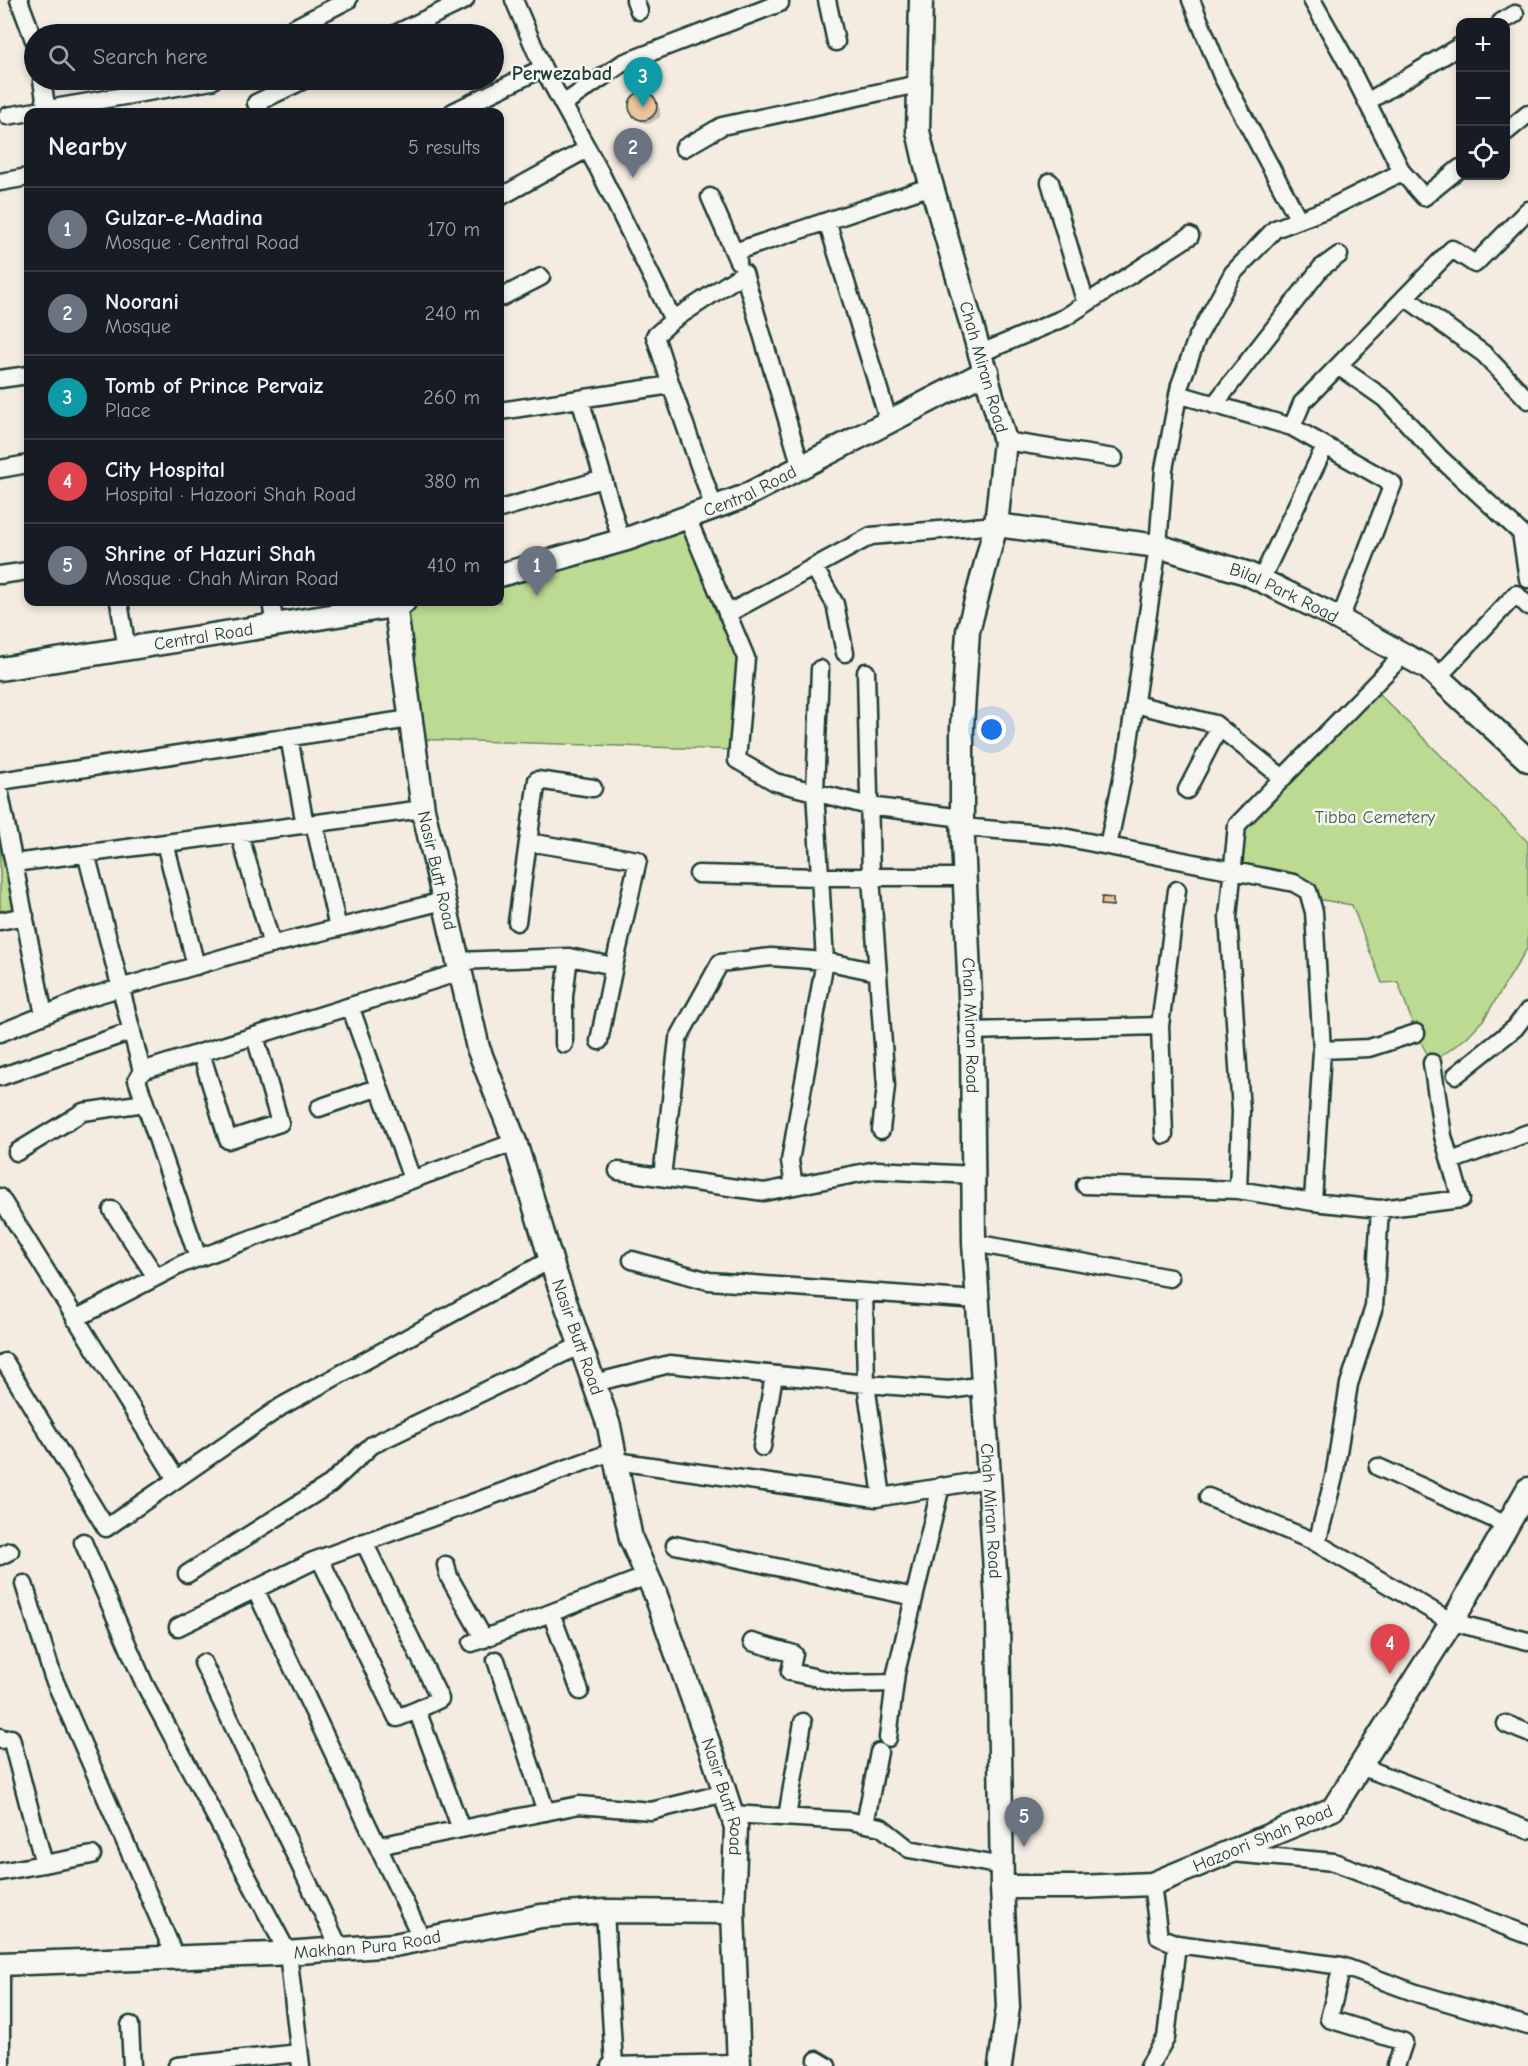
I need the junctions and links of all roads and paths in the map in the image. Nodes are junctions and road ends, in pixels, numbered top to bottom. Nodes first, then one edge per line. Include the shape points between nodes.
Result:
1 (19, 0) edge
2 (348, 0) edge
3 (465, 0) edge
4 (514, 0) edge
5 (827, 0) edge
6 (921, 0) edge
7 (1191, 0) edge
8 (1312, 0) edge
9 (780, 3) dead end
10 (28, 24) edge
11 (301, 24) edge
12 (416, 24) edge
13 (837, 42) dead end
14 (1456, 49) edge
15 (543, 68) junction
16 (918, 84) junction
17 (504, 87) edge
18 (44, 90) edge
19 (163, 90) edge
20 (283, 90) edge
21 (498, 90) edge
22 (1367, 102) junction
23 (562, 104) junction
24 (47, 108) edge
25 (64, 108) edge
26 (259, 108) edge
27 (461, 108) edge
28 (24, 114) edge
29 (1528, 114) edge
30 (7, 116) dead end
31 (1510, 129) edge
32 (587, 148) junction
33 (684, 148) dead end
34 (1402, 172) junction
35 (1456, 172) edge
36 (24, 178) edge
37 (0, 182) edge
38 (1050, 182) dead end
39 (932, 186) junction
40 (504, 195) edge
41 (710, 197) dead end
42 (1528, 210) edge
43 (1299, 220) junction
44 (827, 221) junction
45 (1190, 236) dead end
46 (734, 252) junction
47 (1339, 255) dead end
48 (744, 273) junction
49 (541, 277) dead end
50 (504, 296) edge
51 (1405, 297) junction
52 (1086, 304) junction
53 (673, 320) junction
54 (984, 362) junction
55 (1338, 366) junction
56 (24, 376) edge
57 (0, 379) edge
58 (671, 385) junction
59 (1178, 394) junction
60 (1527, 397) edge
61 (579, 399) junction
62 (1214, 405) junction
63 (504, 410) edge
64 (889, 422) junction
65 (1292, 428) junction
66 (1005, 441) junction
67 (1325, 446) junction
68 (1114, 458) dead end
69 (24, 465) edge
70 (801, 467) junction
71 (0, 469) edge
72 (603, 479) junction
73 (714, 507) junction
74 (504, 508) edge
75 (687, 517) junction
76 (996, 525) junction
77 (1524, 532) edge
78 (621, 540) junction
79 (1158, 546) junction
80 (813, 567) junction
81 (24, 572) edge
82 (504, 573) edge
83 (0, 575) edge
84 (1528, 579) edge
85 (1261, 580) junction
86 (120, 606) edge
87 (272, 606) edge
88 (379, 606) edge
89 (390, 606) edge
90 (1528, 606) edge
91 (727, 614) junction
92 (1340, 619) junction
93 (275, 625) junction
94 (127, 649) junction
95 (845, 652) dead end
96 (1404, 654) junction
97 (0, 669) edge
98 (820, 669) dead end
99 (866, 672) dead end
100 (1438, 677) junction
101 (1135, 704) junction
102 (410, 719) junction
103 (1220, 728) junction
104 (289, 737) junction
105 (1528, 760) edge
106 (1283, 778) junction
107 (0, 781) edge
108 (593, 788) dead end
109 (1187, 790) dead end
110 (815, 791) junction
111 (0, 794) edge
112 (869, 806) junction
113 (423, 809) junction
114 (962, 823) junction
115 (310, 824) junction
116 (239, 833) junction
117 (528, 842) junction
118 (165, 843) junction
119 (1108, 846) junction
120 (86, 853) junction
121 (14, 863) junction
122 (1232, 870) junction
123 (698, 874) dead end
124 (821, 877) junction
125 (871, 877) junction
126 (965, 877) junction
127 (1177, 890) dead end
128 (443, 901) junction
129 (25, 916) junction
130 (0, 921) edge
131 (517, 922) dead end
132 (338, 928) junction
133 (272, 945) junction
134 (569, 957) junction
135 (825, 962) junction
136 (196, 966) junction
137 (614, 966) junction
138 (458, 967) junction
139 (877, 972) junction
140 (122, 988) junction
141 (350, 1006) junction
142 (1528, 1011) edge
143 (45, 1015) junction
144 (1160, 1026) junction
145 (132, 1031) junction
146 (972, 1031) junction
147 (0, 1033) edge
148 (1416, 1033) dead end
149 (255, 1036) junction
150 (599, 1041) dead end
151 (564, 1044) dead end
152 (1322, 1050) junction
153 (201, 1053) junction
154 (1432, 1063) dead end
155 (142, 1071) junction
156 (1456, 1075) dead end
157 (0, 1077) edge
158 (379, 1087) junction
159 (145, 1103) junction
160 (319, 1108) dead end
161 (881, 1130) dead end
162 (1528, 1133) edge
163 (1164, 1135) dead end
164 (515, 1142) junction
165 (17, 1152) dead end
166 (1450, 1161) junction
167 (618, 1170) dead end
168 (974, 1175) junction
169 (662, 1177) junction
170 (412, 1179) junction
171 (1085, 1185) dead end
172 (794, 1186) junction
173 (1238, 1190) junction
174 (0, 1197) edge
175 (1313, 1202) junction
176 (1380, 1209) junction
177 (112, 1210) dead end
178 (974, 1243) junction
179 (198, 1258) junction
180 (550, 1260) junction
181 (632, 1260) dead end
182 (156, 1277) junction
183 (1170, 1278) dead end
184 (864, 1292) junction
185 (978, 1300) junction
186 (75, 1319) junction
187 (580, 1345) junction
188 (5, 1362) dead end
189 (774, 1375) junction
190 (594, 1383) junction
191 (866, 1384) junction
192 (983, 1385) junction
193 (762, 1447) dead end
194 (615, 1456) junction
195 (1378, 1467) dead end
196 (176, 1479) junction
197 (989, 1479) junction
198 (941, 1486) junction
199 (1528, 1489) edge
200 (882, 1497) junction
201 (1208, 1497) dead end
202 (1507, 1525) junction
203 (83, 1542) dead end
204 (364, 1542) junction
205 (1317, 1543) junction
206 (675, 1545) dead end
207 (320, 1559) junction
208 (446, 1565) dead end
209 (187, 1574) dead end
210 (647, 1576) junction
211 (24, 1584) dead end
212 (255, 1589) junction
213 (914, 1597) junction
214 (550, 1613) junction
215 (1452, 1622) junction
216 (178, 1627) dead end
217 (1528, 1641) edge
218 (752, 1642) dead end
219 (496, 1660) dead end
220 (203, 1663) dead end
221 (894, 1683) junction
222 (580, 1691) dead end
223 (417, 1710) junction
224 (803, 1722) dead end
225 (1506, 1724) dead end
226 (1528, 1732) edge
227 (0, 1737) edge
228 (1360, 1766) junction
229 (728, 1803) junction
230 (546, 1812) junction
231 (788, 1817) junction
232 (865, 1824) junction
233 (461, 1829) junction
234 (1528, 1830) edge
235 (378, 1846) junction
236 (1227, 1852) junction
237 (92, 1855) dead end
238 (44, 1864) junction
239 (0, 1872) edge
240 (1002, 1876) junction
241 (1152, 1884) junction
242 (605, 1911) junction
243 (733, 1912) junction
244 (1528, 1935) edge
245 (422, 1939) junction
246 (1177, 1944) junction
247 (340, 1949) junction
248 (288, 1953) junction
249 (176, 1958) junction
250 (0, 1964) edge
251 (1342, 1966) junction
252 (130, 2025) dead end
253 (1528, 2026) edge
254 (0, 2039) edge
255 (300, 2059) edge
256 (739, 2065) edge
257 (1, 2066) edge
258 (132, 2066) edge
259 (177, 2066) edge
260 (612, 2066) edge
261 (1000, 2066) edge
262 (1149, 2066) edge
263 (1396, 2066) edge

1 - 10 street
2 - 11 street
3 - 12 street
4 - 15 street
5 - 13 street
6 - 16 street, Chah Miran Road
7 - 43 street via 1222,76
8 - 22 street
9 - 23 street via 623,63
14 - 22 street
15 - 17 street
15 - 23 street
16 - 33 street via 722,126
16 - 39 street, Chah Miran Road via 918,130
18 - 24 street
19 - 25 street
20 - 26 street via 256,103
21 - 27 street
22 - 34 street
23 - 32 street
28 - 30 street
29 - 31 street
32 - 40 street
32 - 53 street
34 - 35 street via 1424,197
34 - 43 street
36 - 37 street
38 - 52 street
39 - 44 street
39 - 54 street, Chah Miran Road
41 - 46 street
42 - 51 street via 1475,264 1452,249
43 - 59 street via 1275,229 1233,273 1197,338
44 - 46 street
44 - 64 street
45 - 52 street
46 - 48 street
47 - 62 street via 1321,268
48 - 53 street
48 - 70 street
49 - 50 street
51 - 55 street
51 - 60 street via 1484,354
52 - 54 street
53 - 58 street via 655,336
54 - 64 street, Central Road
54 - 66 street, Chah Miran Road
55 - 65 street via 1302,403
55 - 77 street via 1385,399 1439,457
56 - 57 street
58 - 61 street
58 - 73 street
59 - 62 street
59 - 79 street via 1164,469
61 - 63 street
61 - 72 street
62 - 65 street
64 - 70 street, Central Road
65 - 67 street
66 - 68 street
66 - 76 street, Chah Miran Road
67 - 85 street
67 - 92 street via 1393,484
69 - 71 street
70 - 73 street, Central Road via 743,497
72 - 74 street
72 - 78 street
73 - 75 street, Central Road
75 - 78 street, Central Road
75 - 91 street
76 - 79 street, Bilal Park Road
76 - 80 street via 871,536
76 - 114 street, Chah Miran Road via 968,631
77 - 84 street
78 - 82 street, Central Road
79 - 85 street, Bilal Park Road
79 - 101 street
80 - 91 street
80 - 95 street via 835,604
81 - 83 street
85 - 92 street, Bilal Park Road
86 - 94 street
87 - 93 street
88 - 93 street, Central Road
89 - 102 street, Nasir Butt Road
90 - 100 street via 1516,594
91 - 110 street via 746,658 737,760 775,782
92 - 96 street, Bilal Park Road
93 - 94 street, Central Road
94 - 97 street, Central Road
96 - 100 street, Bilal Park Road
96 - 106 street
98 - 110 street
99 - 112 street
100 - 105 street, Bilal Park Road
101 - 103 street
101 - 119 street
102 - 104 street
102 - 113 street, Nasir Butt Road
103 - 106 street
103 - 109 street
104 - 107 street
104 - 115 street
106 - 122 street via 1237,825
108 - 117 street via 537,780
110 - 112 street
110 - 124 street
111 - 121 street
112 - 114 street
112 - 125 street
113 - 115 street
113 - 128 street, Nasir Butt Road
114 - 119 street
114 - 126 street, Chah Miran Road
115 - 116 street
115 - 132 street
116 - 118 street
116 - 133 street
117 - 131 street
117 - 137 street via 638,860
118 - 120 street
118 - 136 street
119 - 122 street
120 - 121 street
120 - 140 street
121 - 129 street
122 - 152 street via 1294,883 1308,891 1314,912
122 - 173 street via 1228,917 1240,1112
123 - 124 street
124 - 125 street
124 - 135 street
125 - 126 street
125 - 139 street
126 - 146 street, Chah Miran Road
127 - 144 street
128 - 132 street
128 - 138 street, Nasir Butt Road
129 - 130 street
129 - 143 street
132 - 133 street
133 - 136 street
134 - 137 street
134 - 138 street
134 - 151 street
135 - 139 street
135 - 169 street via 771,957 720,963 678,1039
135 - 172 street via 790,1161
136 - 140 street
137 - 150 street
138 - 141 street
138 - 164 street, Nasir Butt Road via 478,1048
139 - 161 street via 886,1086
140 - 143 street
140 - 145 street
141 - 149 street
141 - 158 street
142 - 156 street via 1515,1028
143 - 147 street
144 - 146 street
144 - 163 street
145 - 155 street
145 - 157 street
146 - 168 street, Chah Miran Road
148 - 152 street via 1369,1048
149 - 153 street
149 - 153 street via 280,1123 228,1140
152 - 175 street
153 - 155 street
154 - 166 street
155 - 159 street via 137,1080
158 - 160 street
158 - 170 street
159 - 165 street via 83,1112
159 - 179 street
162 - 166 street
164 - 170 street
164 - 180 street, Nasir Butt Road
166 - 176 street via 1461,1199
167 - 169 street
168 - 172 street via 876,1170
168 - 178 street, Chah Miran Road
169 - 172 street via 764,1192
170 - 179 street
171 - 173 street
173 - 175 street
174 - 186 street
175 - 176 street
176 - 205 street via 1374,1307 1349,1384 1334,1477
177 - 182 street
178 - 183 street
178 - 185 street, Chah Miran Road
179 - 182 street
180 - 187 street, Nasir Butt Road
180 - 196 street via 282,1406
181 - 184 street via 709,1281
182 - 186 street
184 - 185 street
184 - 191 street
185 - 192 street, Chah Miran Road
186 - 196 street
187 - 190 street, Nasir Butt Road
187 - 209 street via 372,1445 330,1484
188 - 196 street via 106,1527
189 - 190 street via 670,1364
189 - 191 street
189 - 193 street
190 - 194 street, Nasir Butt Road
191 - 192 street via 950,1390
191 - 200 street
192 - 197 street, Chah Miran Road
194 - 200 street
194 - 204 street
194 - 210 street, Nasir Butt Road via 631,1539
195 - 202 street
197 - 198 street
197 - 240 street, Chah Miran Road via 998,1618
198 - 200 street
198 - 213 street
199 - 202 street, Hazoori Shah Road
201 - 205 street
202 - 215 street, Hazoori Shah Road
203 - 248 street via 144,1683
204 - 207 street
204 - 223 street via 440,1699
205 - 215 street
206 - 213 street
207 - 212 street
207 - 223 street via 397,1718
208 - 214 street via 478,1641
210 - 214 street
210 - 229 street, Nasir Butt Road
211 - 249 street via 53,1677
212 - 216 street
212 - 235 street
213 - 221 street
214 - 222 street
215 - 217 street
215 - 228 street, Hazoori Shah Road
218 - 221 street via 794,1654 790,1672 846,1684
219 - 230 street
220 - 247 street
221 - 232 street
223 - 233 street
224 - 231 street
225 - 226 street
227 - 238 street via 11,1738
228 - 234 street
228 - 236 street, Hazoori Shah Road via 1333,1809
229 - 230 street via 651,1812 579,1805
229 - 231 street
229 - 243 street, Nasir Butt Road via 736,1827
230 - 233 street
231 - 232 street
232 - 240 street via 881,1827 909,1850
233 - 235 street
235 - 245 street
236 - 241 street, Hazoori Shah Road
236 - 244 street via 1334,1862
237 - 238 street
238 - 239 street
240 - 241 street, Hazoori Shah Road via 1078,1887
240 - 261 street, Chah Miran Road via 1008,2007
241 - 246 street via 1159,1937
242 - 243 street, Makhan Pura Road
242 - 245 street, Makhan Pura Road via 542,1916
242 - 260 street
243 - 256 street, Nasir Butt Road
245 - 247 street, Makhan Pura Road
246 - 251 street
246 - 262 street via 1166,2038
247 - 248 street, Makhan Pura Road
248 - 249 street, Makhan Pura Road
248 - 255 street
249 - 250 street, Makhan Pura Road
250 - 254 street
251 - 253 street
251 - 263 street via 1329,2019 1404,2042
252 - 258 street
254 - 257 street
255 - 259 street
256 - 260 street

